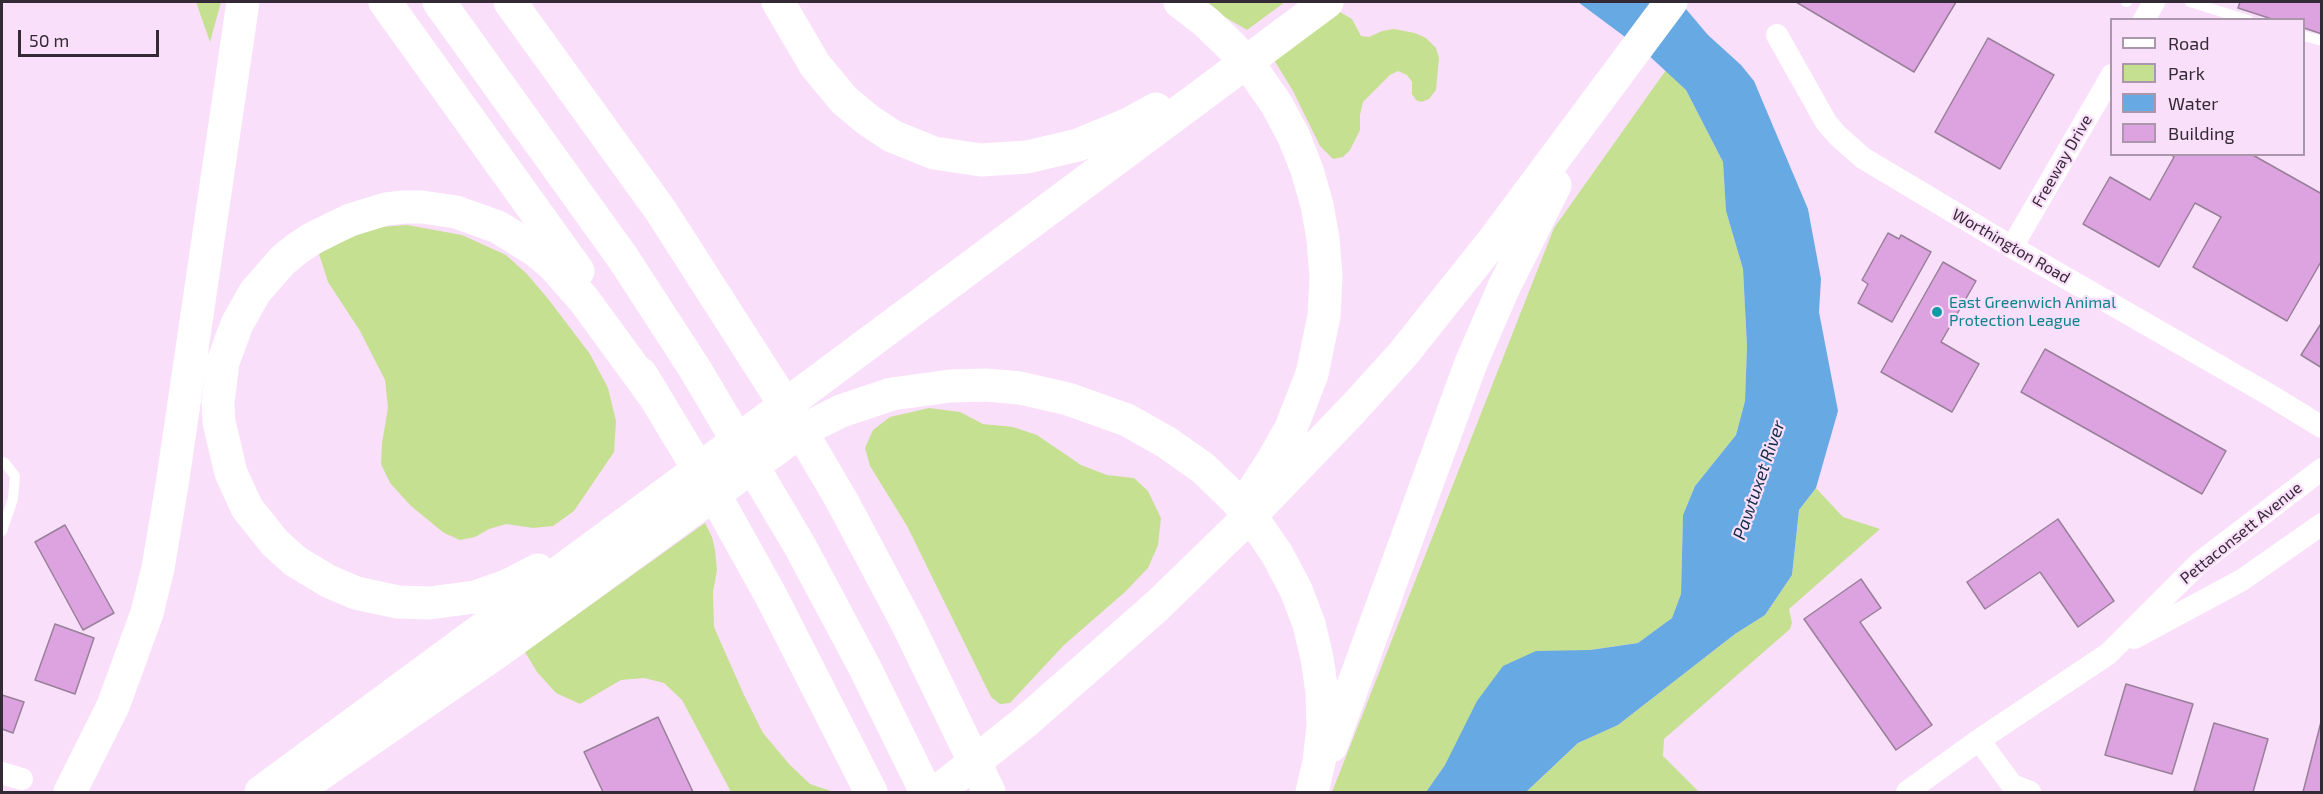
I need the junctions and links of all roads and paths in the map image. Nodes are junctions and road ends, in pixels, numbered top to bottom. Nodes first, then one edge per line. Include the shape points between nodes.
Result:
1 (243, 2) edge
2 (385, 2) edge
3 (439, 2) edge
4 (510, 2) edge
5 (778, 2) edge
6 (1180, 2) edge
7 (1327, 2) edge
8 (1671, 2) edge
9 (2154, 2) edge
10 (2190, 2) edge
11 (2209, 5) edge
12 (2145, 18) edge
13 (2243, 18) edge
14 (1777, 35) dead end
15 (2305, 36) edge
16 (2322, 41) edge
17 (2110, 78) edge
18 (1203, 88) junction
19 (1608, 88) junction
20 (2012, 247) junction
21 (652, 393) junction
22 (2322, 427) edge
23 (2, 462) edge
24 (2322, 469) edge
25 (1271, 481) junction
26 (668, 509) junction
27 (2322, 524) edge
28 (2, 531) edge
29 (2112, 650) junction
30 (1979, 740) junction
31 (70, 792) edge
32 (261, 792) edge
33 (294, 792) edge
34 (871, 792) edge
35 (926, 792) edge
36 (937, 792) edge
37 (989, 792) edge
38 (1313, 792) edge
39 (1907, 792) edge
40 (2030, 792) edge

1 - 31 highway via 158,568 147,613 113,706
2 - 21 highway via 568,257
3 - 35 highway via 610,240 695,369 795,538
4 - 37 highway via 661,211 791,414 885,582
5 - 18 highway via 815,65 844,100 892,136 949,156 997,160 1061,150 1129,124
6 - 25 highway via 1233,48 1272,98 1300,153 1320,221 1326,277 1317,356
7 - 18 highway
8 - 19 highway
9 - 12 street
10 - 11 lane
11 - 13 lane
14 - 20 street, Worthington Road via 1826,122 1850,148 1878,169
15 - 16 lane
17 - 20 street, Freeway Drive
18 - 26 highway via 834,369
19 - 25 highway via 1429,322 1359,402
19 - 38 highway via 1555,185 1487,325
20 - 22 street, Worthington Road
21 - 26 highway via 584,300 545,258 485,221 422,207 386,210 350,220 314,238 284,260 255,292 237,324 224,362 218,403 222,441 231,473 247,508 267,534 316,575 342,588 383,600 444,602 491,592
21 - 34 highway via 771,596
23 - 28 lane via 15,476 13,499
24 - 29 street, Pettaconsett Avenue via 2199,563
25 - 36 highway via 1201,564 1105,654
26 - 32 highway
26 - 33 highway via 500,651
26 - 38 highway via 827,417 903,392 986,385 1035,391 1084,403 1127,420 1203,468 1255,522 1287,572 1306,615 1321,675 1320,753
27 - 29 street, Pettaconsett Avenue via 2242,580
29 - 30 street, Pettaconsett Avenue
30 - 39 street, Pettaconsett Avenue
30 - 40 street via 2012,785

